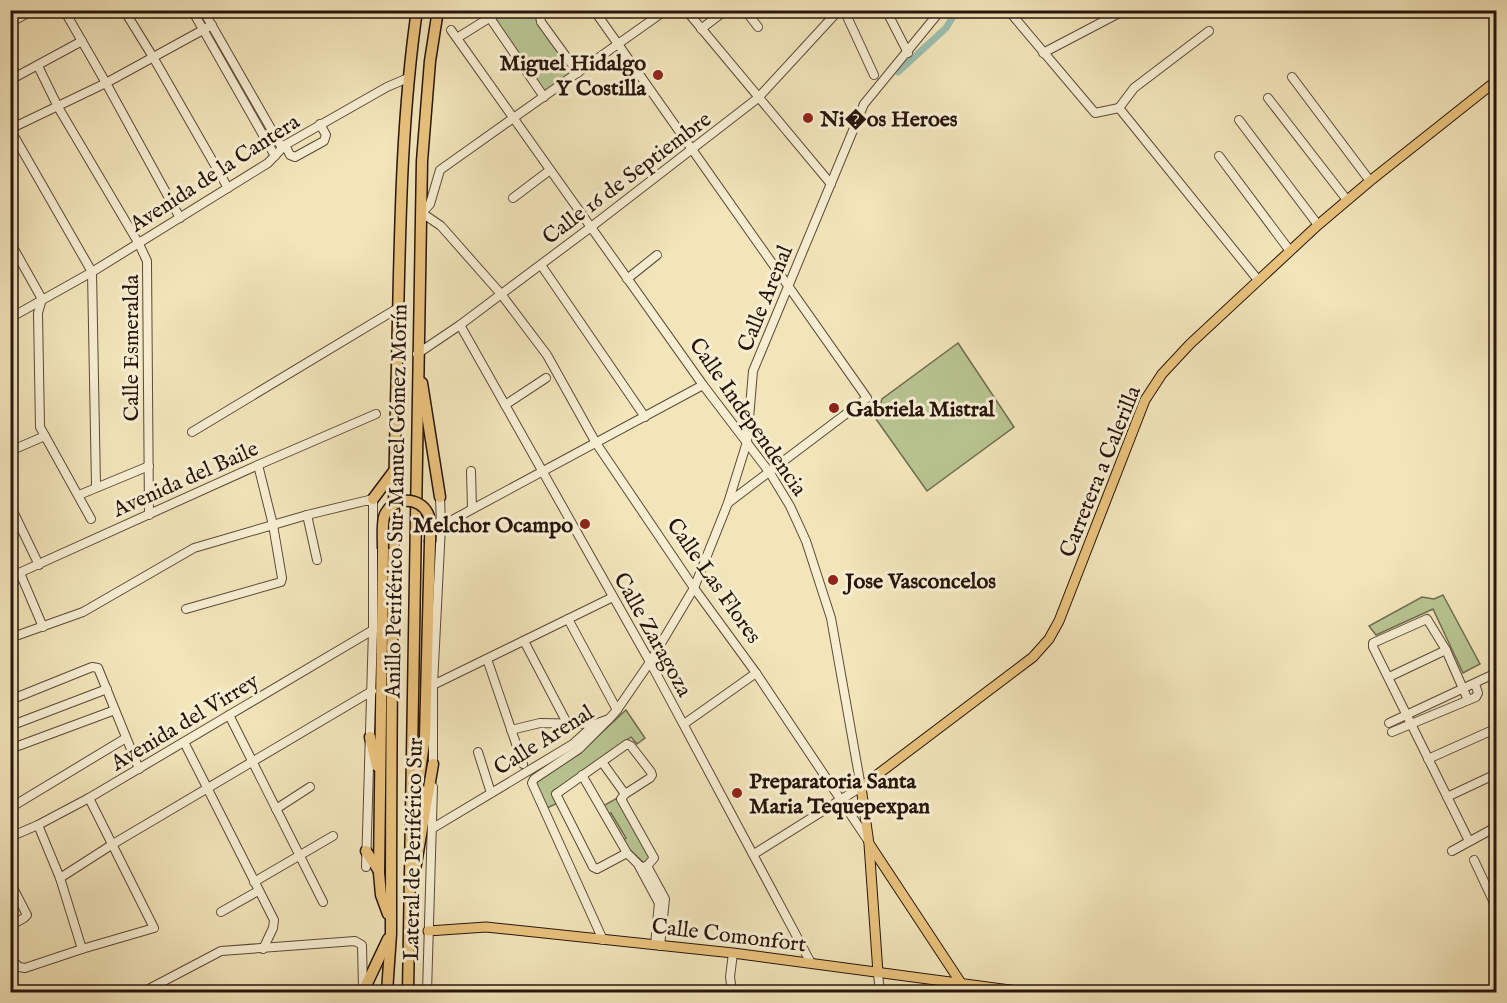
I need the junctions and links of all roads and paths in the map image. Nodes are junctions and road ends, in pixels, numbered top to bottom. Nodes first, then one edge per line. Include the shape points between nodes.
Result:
1 (33, 10) edge
2 (64, 10) edge
3 (124, 10) edge
4 (192, 10) edge
5 (203, 10) edge
6 (417, 10) edge
7 (438, 10) edge
8 (502, 10) edge
9 (539, 10) edge
10 (594, 10) edge
11 (666, 10) edge
12 (686, 10) edge
13 (726, 10) edge
14 (745, 10) edge
15 (842, 10) edge
16 (886, 10) edge
17 (941, 10) edge
18 (1008, 10) edge
19 (1125, 10) edge
20 (490, 18) junction
21 (10, 22) edge
22 (212, 26) junction
23 (758, 27) dead end
24 (203, 29) junction
25 (701, 29) junction
26 (451, 30) dead end
27 (1209, 31) dead end
28 (457, 38) junction
29 (82, 41) junction
30 (618, 44) junction
31 (908, 52) junction
32 (1043, 53) junction
33 (153, 57) junction
34 (38, 66) junction
35 (578, 73) junction
36 (873, 75) dead end
37 (1292, 77) dead end
38 (408, 78) junction
39 (10, 80) edge
40 (1497, 81) edge
41 (106, 83) junction
42 (544, 97) junction
43 (758, 98) junction
44 (1268, 98) dead end
45 (58, 107) junction
46 (1119, 108) junction
47 (513, 119) junction
48 (1239, 120) dead end
49 (320, 124) junction
50 (10, 129) edge
51 (283, 147) junction
52 (692, 149) junction
53 (275, 156) junction
54 (1219, 156) dead end
55 (550, 170) junction
56 (1370, 181) junction
57 (831, 184) junction
58 (228, 188) junction
59 (513, 198) dead end
60 (1347, 200) junction
61 (422, 213) junction
62 (180, 218) junction
63 (1318, 225) junction
64 (591, 228) junction
65 (10, 242) edge
66 (139, 244) junction
67 (1290, 251) junction
68 (657, 255) dead end
69 (541, 265) junction
70 (92, 272) junction
71 (627, 279) junction
72 (1258, 280) junction
73 (788, 285) junction
74 (501, 294) junction
75 (42, 299) junction
76 (398, 308) junction
77 (10, 318) edge
78 (460, 325) junction
79 (417, 354) junction
80 (546, 378) dead end
81 (704, 386) junction
82 (505, 405) junction
83 (376, 414) dead end
84 (645, 417) junction
85 (192, 432) dead end
86 (45, 436) junction
87 (596, 442) junction
88 (747, 442) junction
89 (10, 451) edge
90 (258, 465) junction
91 (149, 466) junction
92 (394, 471) junction
93 (471, 471) dead end
94 (542, 472) junction
95 (770, 473) junction
96 (96, 487) junction
97 (79, 495) junction
98 (440, 497) joint
99 (373, 499) junction
100 (728, 503) junction
101 (10, 504) edge
102 (472, 509) junction
103 (149, 515) junction
104 (307, 515) junction
105 (91, 519) dead end
106 (273, 525) junction
107 (441, 526) junction
108 (317, 560) dead end
109 (39, 565) junction
110 (20, 573) junction
111 (10, 577) edge
112 (694, 588) junction
113 (613, 597) junction
114 (186, 609) dead end
115 (568, 619) junction
116 (43, 627) junction
117 (373, 630) junction
118 (10, 638) edge
119 (524, 641) junction
120 (1446, 650) junction
121 (487, 659) junction
122 (650, 662) junction
123 (756, 673) junction
124 (1496, 674) edge
125 (1389, 677) junction
126 (1475, 684) junction
127 (433, 685) junction
128 (107, 689) junction
129 (1464, 689) junction
130 (372, 691) junction
131 (10, 700) edge
132 (1468, 700) junction
133 (115, 710) junction
134 (617, 710) junction
135 (229, 715) junction
136 (1407, 715) junction
137 (609, 719) junction
138 (567, 723) junction
139 (1389, 723) dead end
140 (595, 724) junction
141 (684, 724) junction
142 (1411, 725) junction
143 (10, 726) edge
144 (1495, 729) dead end
145 (512, 730) junction
146 (1392, 732) dead end
147 (370, 737) junction
148 (126, 738) junction
149 (10, 739) edge
150 (184, 742) junction
151 (12, 749) edge
152 (478, 752) dead end
153 (1428, 759) junction
154 (602, 762) junction
155 (253, 763) junction
156 (433, 764) junction
157 (523, 764) dead end
158 (139, 769) junction
159 (1497, 774) edge
160 (582, 775) junction
161 (380, 781) junction
162 (310, 787) dead end
163 (861, 787) junction
164 (207, 789) junction
165 (491, 793) junction
166 (625, 794) junction
167 (1447, 797) junction
168 (89, 798) junction
169 (840, 801) junction
170 (10, 808) edge
171 (276, 809) junction
172 (38, 825) junction
173 (1497, 827) edge
174 (433, 828) junction
175 (333, 836) dead end
176 (10, 837) edge
177 (1469, 841) junction
178 (869, 843) junction
179 (113, 844) junction
180 (409, 850) junction
181 (366, 851) junction
182 (1452, 851) dead end
183 (627, 853) junction
184 (754, 854) junction
185 (299, 855) junction
186 (1474, 860) dead end
187 (643, 866) junction
188 (366, 867) dead end
189 (379, 871) junction
190 (60, 878) junction
191 (10, 882) edge
192 (254, 882) junction
193 (258, 891) junction
194 (1494, 897) edge
195 (323, 902) dead end
196 (1497, 907) edge
197 (408, 909) junction
198 (221, 912) dead end
199 (391, 920) junction
200 (10, 926) edge
201 (428, 931) junction
202 (391, 934) junction
203 (603, 940) junction
204 (657, 945) junction
205 (82, 949) junction
206 (263, 949) junction
207 (733, 953) junction
208 (10, 958) edge
209 (811, 963) junction
210 (878, 973) junction
211 (961, 983) junction
212 (143, 993) edge
213 (363, 993) edge
214 (387, 993) edge
215 (408, 993) edge
216 (427, 993) edge
217 (732, 993) edge
218 (883, 993) edge
219 (1025, 993) edge

1 - 21 street
2 - 29 street
3 - 33 street
4 - 24 street
5 - 22 street
6 - 38 highway, Anillo Periférico Sur Manuel Gómez Morín
7 - 61 highway, Anillo Periférico Sur Manuel Gómez Morín via 422,161
8 - 20 street
9 - 35 street via 541,22
10 - 30 street
11 - 30 street
12 - 25 street
13 - 25 street
14 - 23 street
15 - 36 street
15 - 43 street, Calle 16 de Septiembre
16 - 31 street
17 - 31 street, Calle Arenal
18 - 32 street
19 - 32 street
20 - 28 street
20 - 42 street
22 - 24 street
22 - 51 street
24 - 33 street
24 - 53 street
25 - 43 street
26 - 28 street, Calle Independencia
27 - 46 street via 1134,88
28 - 47 street, Calle Independencia
29 - 34 street
29 - 41 street
30 - 35 street
30 - 52 street
31 - 57 street, Calle Arenal via 864,104
32 - 46 street via 1095,113
33 - 41 street
33 - 58 street
34 - 39 street
34 - 45 street, Calle Esmeralda
35 - 42 street
37 - 56 street
38 - 49 street, Avenida de la Cantera
38 - 76 highway, Anillo Periférico Sur Manuel Gómez Morín
40 - 56 main road, Carretera a Calerilla
41 - 45 street
41 - 62 street
42 - 47 street
43 - 52 street, Calle 16 de Septiembre
43 - 57 street
44 - 60 street
45 - 50 street
45 - 66 street, Calle Esmeralda
46 - 72 street
47 - 55 street, Calle Independencia
47 - 61 street via 440,170 430,204
48 - 63 street
49 - 51 street, Avenida de la Cantera
49 - 51 street via 326,135 324,141 295,157
50 - 70 street
51 - 53 street, Avenida de la Cantera
52 - 64 street, Calle 16 de Septiembre
52 - 73 street
53 - 58 street, Avenida de la Cantera
54 - 67 street
55 - 59 street
55 - 64 street, Calle Independencia
56 - 60 main road, Carretera a Calerilla
57 - 73 street, Calle Arenal
58 - 62 street, Avenida de la Cantera
60 - 63 main road, Carretera a Calerilla
61 - 74 street, Calle Las Flores via 441,226
61 - 79 highway, Anillo Periférico Sur Manuel Gómez Morín
62 - 66 street, Avenida de la Cantera
63 - 67 main road, Carretera a Calerilla
64 - 69 street, Calle 16 de Septiembre
64 - 71 street, Calle Independencia
65 - 75 street
66 - 70 street, Avenida de la Cantera
66 - 91 street, Calle Esmeralda via 148,266
67 - 72 main road, Carretera a Calerilla
68 - 71 street
69 - 74 street, Calle 16 de Septiembre
69 - 84 street
70 - 75 street, Avenida de la Cantera
70 - 96 street
71 - 81 street, Calle Independencia
72 - 163 main road, Carretera a Calerilla via 1190,344 1162,374 1145,400 1049,639 1033,657
73 - 88 street, Calle Arenal via 753,371
73 - 95 street via 867,398
74 - 78 street, Calle 16 de Septiembre
74 - 87 street, Calle Las Flores via 547,355
75 - 77 street, Avenida de la Cantera
75 - 86 street via 38,313 40,427
76 - 85 street
76 - 92 highway, Anillo Periférico Sur Manuel Gómez Morín
78 - 79 street, Calle 16 de Septiembre
78 - 82 street, Calle Zaragoza
79 - 98 highway
79 - 180 highway, Anillo Periférico Sur Manuel Gómez Morín
80 - 82 street
81 - 84 street
81 - 88 street, Calle Independencia
82 - 94 street, Calle Zaragoza
83 - 90 street, Avenida del Baile
84 - 87 street
86 - 89 street
86 - 97 street
87 - 94 street
87 - 112 street, Calle Las Flores
88 - 95 street, Calle Independencia
88 - 100 street, Calle Arenal
90 - 103 street, Avenida del Baile
90 - 106 street
91 - 96 street
91 - 103 street, Calle Esmeralda
92 - 99 highway
92 - 199 highway, Anillo Periférico Sur Manuel Gómez Morín
93 - 102 street
94 - 102 street
94 - 113 street, Calle Zaragoza
95 - 100 street
95 - 163 street, Calle Independencia via 806,541 831,618
96 - 97 street
97 - 105 street
98 - 107 street, Lateral de Periférico Sur
99 - 104 street
99 - 117 street
100 - 112 street, Calle Arenal
101 - 109 street
102 - 107 street
103 - 109 street, Avenida del Baile
104 - 106 street
104 - 108 street
106 - 114 street via 281,582
106 - 116 street via 194,548 83,612
107 - 127 street, Lateral de Periférico Sur
109 - 110 street, Avenida del Baile
110 - 111 street, Avenida del Baile
110 - 116 street
112 - 122 street, Calle Arenal
112 - 123 street, Calle Las Flores
113 - 115 street
113 - 122 street, Calle Zaragoza
115 - 119 street
115 - 134 street
116 - 118 street
117 - 130 street
117 - 135 street, Avenida del Virrey
119 - 121 street
119 - 138 street
120 - 125 street
120 - 125 street via 1427,619 1376,640 1372,647
120 - 129 street
121 - 127 street
121 - 145 street
122 - 134 street, Calle Arenal
122 - 141 street, Calle Zaragoza
123 - 141 street
123 - 169 street, Calle Las Flores
124 - 126 street
125 - 136 street
126 - 129 street
126 - 132 street via 1478,693
127 - 156 street, Lateral de Periférico Sur
128 - 131 street via 98,668 92,667
128 - 133 street
128 - 143 street
129 - 132 street
129 - 136 street
130 - 147 street
130 - 155 street
132 - 142 street
133 - 148 street
133 - 151 street
134 - 137 street, Calle Arenal
135 - 150 street, Avenida del Virrey
135 - 155 street
136 - 139 street
136 - 142 street
137 - 140 street, Calle Arenal
137 - 203 street via 579,749 532,783
138 - 140 street
138 - 145 street via 540,723
140 - 165 street, Calle Arenal via 573,744
141 - 184 street, Calle Zaragoza
142 - 146 street
142 - 153 street
144 - 153 street
145 - 157 street
147 - 161 highway
147 - 181 street
148 - 158 street
148 - 170 street
149 - 151 street
150 - 158 street, Avenida del Virrey
150 - 164 street
152 - 165 street
153 - 167 street
154 - 160 street
154 - 166 street
154 - 166 street via 628,744 651,772 650,778
155 - 164 street
155 - 171 street
156 - 174 street, Lateral de Periférico Sur
156 - 197 highway
158 - 168 street, Avenida del Virrey
159 - 167 street
160 - 183 street
160 - 183 street via 557,795 593,867 598,869
161 - 180 highway, bridge via 385,515 403,501 415,502 430,520 430,542 425,737
161 - 189 highway
162 - 171 street
163 - 169 street
163 - 178 main road, Calle Independencia
164 - 179 street
164 - 192 street
165 - 174 street, Calle Arenal
166 - 187 street via 622,801 654,855
167 - 177 street
168 - 172 street, Avenida del Virrey
168 - 179 street
169 - 178 street, Calle Las Flores
169 - 184 street
171 - 185 street
172 - 176 street, Avenida del Virrey
172 - 190 street
173 - 177 street
174 - 201 street, Lateral de Periférico Sur
175 - 185 street
177 - 182 street
178 - 210 main road, Calle Independencia
178 - 211 main road, Calle Las Flores
179 - 190 street
179 - 205 street via 154,928
180 - 197 highway, Anillo Periférico Sur Manuel Gómez Morín
181 - 188 street
181 - 189 highway
183 - 187 street
184 - 209 street, Calle Zaragoza
185 - 192 street
185 - 195 street
186 - 194 street
187 - 204 street via 659,903
187 - 204 street via 665,899
189 - 199 highway via 381,895
190 - 205 street
191 - 200 street via 27,915
192 - 193 street
193 - 198 street
193 - 206 street via 274,924
194 - 196 street
197 - 215 highway, Anillo Periférico Sur Manuel Gómez Morín
199 - 202 highway, Anillo Periférico Sur Manuel Gómez Morín
201 - 203 main road, Calle Comonfort via 486,927
201 - 216 street, Lateral de Periférico Sur
202 - 213 highway
202 - 214 highway, Anillo Periférico Sur Manuel Gómez Morín
203 - 204 main road, Calle Comonfort
204 - 207 main road, Calle Comonfort
205 - 208 street via 21,969
206 - 212 street via 221,951
206 - 213 street via 360,942
207 - 209 main road, Calle Comonfort
207 - 217 street
209 - 210 main road, Calle Comonfort
210 - 211 main road, Calle Comonfort
210 - 218 street, Calle Independencia
211 - 219 main road, Calle Comonfort

